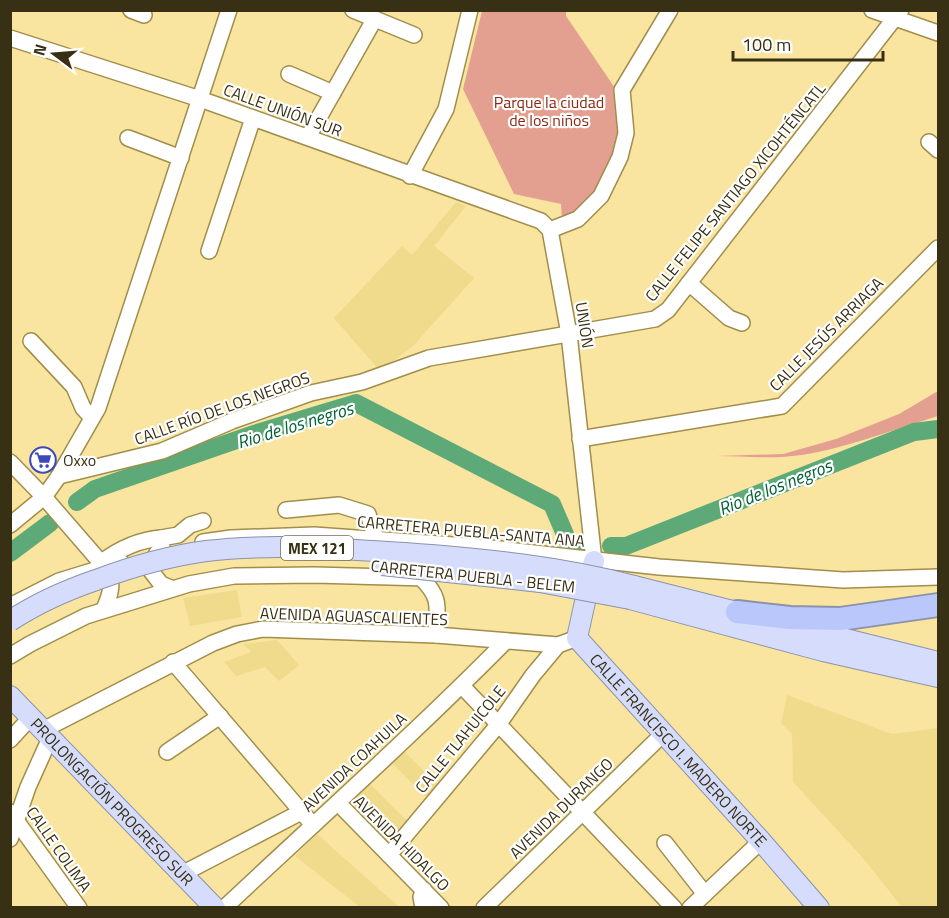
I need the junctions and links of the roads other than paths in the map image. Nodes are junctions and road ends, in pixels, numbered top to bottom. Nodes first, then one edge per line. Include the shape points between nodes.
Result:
1 (229, 10) edge
2 (353, 10) edge
3 (670, 10) edge
4 (872, 10) edge
5 (467, 11) edge
6 (898, 14) edge
7 (374, 20) junction
8 (939, 33) edge
9 (414, 35) dead end
10 (10, 38) edge
11 (289, 74) dead end
12 (333, 93) junction
13 (200, 99) junction
14 (253, 118) junction
15 (308, 137) junction
16 (128, 138) dead end
17 (181, 158) junction
18 (410, 176) junction
19 (546, 226) junction
20 (939, 248) edge
21 (209, 251) dead end
22 (689, 283) junction
23 (742, 323) dead end
24 (569, 334) junction
25 (31, 341) dead end
26 (429, 358) joint
27 (92, 418) junction
28 (580, 439) junction
29 (10, 462) edge
30 (60, 476) junction
31 (44, 497) junction
32 (286, 510) dead end
33 (203, 520) dead end
34 (10, 525) edge
35 (375, 539) junction
36 (161, 546) junction
37 (104, 564) junction
38 (593, 570) junction
39 (495, 576) junction
40 (939, 577) edge
41 (421, 578) junction
42 (171, 588) junction
43 (632, 592) junction
44 (939, 605) edge
45 (10, 606) edge
46 (105, 609) junction
47 (737, 612) junction
48 (10, 621) edge
49 (436, 635) junction
50 (577, 638) junction
51 (506, 641) junction
52 (558, 645) junction
53 (11, 650) edge
54 (173, 662) junction
55 (939, 662) edge
56 (939, 677) edge
57 (462, 687) junction
58 (10, 696) edge
59 (220, 716) junction
60 (498, 725) junction
61 (41, 728) junction
62 (663, 734) junction
63 (10, 740) edge
64 (167, 752) dead end
65 (338, 803) junction
66 (302, 812) junction
67 (583, 813) junction
68 (14, 815) edge
69 (313, 825) junction
70 (10, 839) edge
71 (761, 841) junction
72 (665, 843) dead end
73 (389, 855) junction
74 (182, 874) junction
75 (424, 890) junction
76 (705, 894) junction
77 (79, 908) edge
78 (214, 908) edge
79 (224, 908) edge
80 (423, 908) edge
81 (441, 908) edge
82 (484, 908) edge
83 (674, 908) edge
84 (690, 908) edge
85 (819, 908) edge

1 - 13 street
2 - 7 street
3 - 19 street via 622,90 626,133 620,157 601,196 578,219
4 - 6 street
5 - 18 street via 446,109
6 - 8 street
6 - 22 street, CALLE FELIPE SANTIAGO XICOHTÉNCATL
7 - 9 street
7 - 12 street
10 - 13 street, CALLE UNIÓN SUR
11 - 12 street
12 - 15 street
13 - 14 street, CALLE UNIÓN SUR
13 - 17 street
14 - 15 street, CALLE UNIÓN SUR
14 - 21 street
15 - 18 street, CALLE UNIÓN SUR
16 - 17 street
17 - 27 street
18 - 19 street, CALLE UNIÓN SUR via 491,202
19 - 24 street, UNIÓN
20 - 28 street, CALLE JESÚS ARRIAGA via 782,406
22 - 23 street via 729,318
22 - 24 street, CALLE FELIPE SANTIAGO XICOHTÉNCATL via 668,310 655,319
24 - 26 street, CALLE FELIPE SANTIAGO XICOHTÉNCATL
24 - 28 street, UNIÓN
25 - 27 street via 74,387
26 - 30 street, CALLE RÍO DE LOS NEGROS via 362,382 312,393 162,451
27 - 30 street
28 - 38 street, UNIÓN
29 - 31 street
30 - 31 street
31 - 34 street
31 - 37 street
32 - 35 street via 339,505 368,514
33 - 36 street
35 - 36 street, CARRETERA PUEBLA-SANTA ANA via 314,535
35 - 38 street, CARRETERA PUEBLA-SANTA ANA via 482,547
36 - 37 street, CARRETERA PUEBLA-SANTA ANA
36 - 42 street via 151,571 161,584
37 - 45 street, CARRETERA PUEBLA-SANTA ANA
37 - 46 street via 112,581
38 - 40 street, CARRETERA PUEBLA-SANTA ANA via 843,580
38 - 50 main road, CALLE FRANCISCO I. MADERO NORTE
39 - 41 street, CARRETERA PUEBLA - BELEM via 468,580
39 - 43 main road, CARRETERA PUEBLA - BELEM / MEX 121, bridge
39 - 53 main road, CARRETERA PUEBLA - BELEM / MEX 121, bridge via 289,560 196,566 75,602 25,627
41 - 42 street, CARRETERA PUEBLA - BELEM via 234,576
41 - 49 street via 434,590 437,601
42 - 46 street, CARRETERA PUEBLA - BELEM
43 - 47 main road, CARRETERA PUEBLA - BELEM / MEX 121
43 - 48 main road, CARRETERA PUEBLA - BELEM / MEX 121, bridge via 558,568 508,561 258,547 205,551 121,571 67,590
43 - 56 main road, CARRETERA PUEBLA - BELEM / MEX 121 via 823,651
44 - 47 highway via 840,619
46 - 53 street, CARRETERA PUEBLA - BELEM
47 - 55 main road, CARRETERA PUEBLA - BELEM / MEX 121
49 - 51 street, AVENIDA AGUASCALIENTES
49 - 54 street, AVENIDA AGUASCALIENTES via 263,629 237,634
50 - 52 street, AVENIDA AGUASCALIENTES
50 - 62 main road, CALLE FRANCISCO I. MADERO NORTE
51 - 52 street, AVENIDA AGUASCALIENTES
51 - 57 street, AVENIDA COAHUILA
52 - 60 street, CALLE TLAHUICOLE
54 - 59 street
54 - 61 street, AVENIDA AGUASCALIENTES
57 - 60 street
57 - 65 street, AVENIDA COAHUILA
58 - 61 main road, PROLONGACIÓN PROGRESO SUR
59 - 64 street
59 - 66 street
60 - 67 street
60 - 73 street, CALLE TLAHUICOLE
61 - 63 street, AVENIDA AGUASCALIENTES
61 - 68 street via 28,787
61 - 74 main road, PROLONGACIÓN PROGRESO SUR
62 - 67 street, AVENIDA DURANGO
62 - 71 main road, CALLE FRANCISCO I. MADERO NORTE
65 - 69 street, AVENIDA COAHUILA
65 - 73 street, AVENIDA HIDALGO
66 - 69 street
66 - 74 street
67 - 82 street, AVENIDA DURANGO
67 - 83 street
68 - 70 street
68 - 77 street, CALLE COLIMA
69 - 79 street, AVENIDA COAHUILA
71 - 76 street
71 - 85 main road, CALLE FRANCISCO I. MADERO NORTE
72 - 76 street
73 - 75 street, AVENIDA HIDALGO
74 - 78 main road, PROLONGACIÓN PROGRESO SUR
75 - 80 street
75 - 81 street, AVENIDA HIDALGO
76 - 84 street

